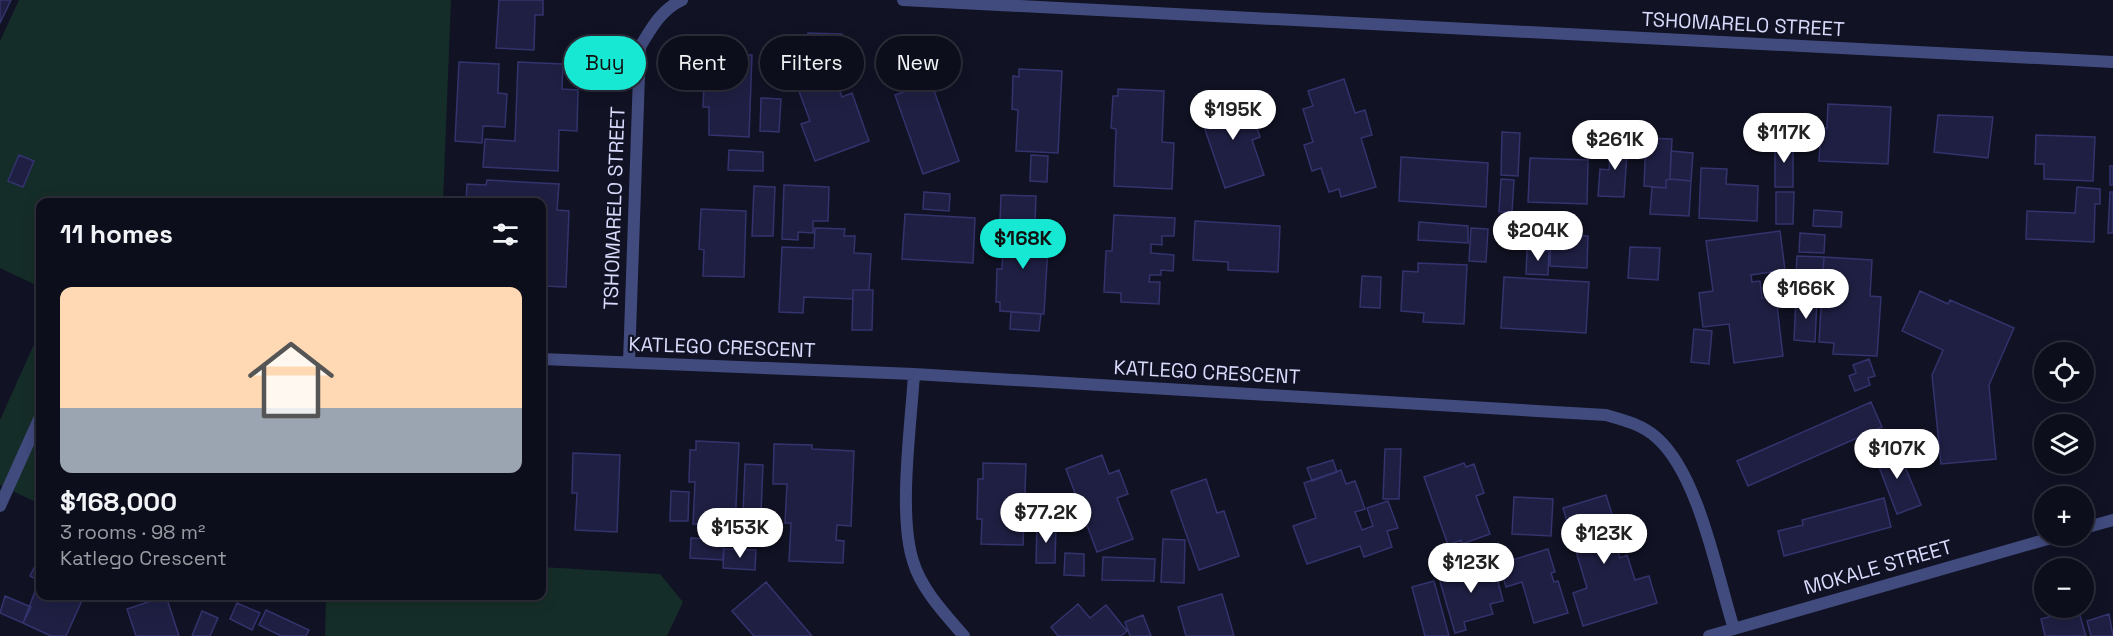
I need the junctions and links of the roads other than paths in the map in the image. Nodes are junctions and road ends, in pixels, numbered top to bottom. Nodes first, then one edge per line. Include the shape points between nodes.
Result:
1 (682, 0) edge
2 (903, 0) edge
3 (2113, 62) edge
4 (546, 359) edge
5 (629, 362) junction
6 (914, 374) junction
7 (36, 426) edge
8 (0, 506) edge
9 (2113, 520) edge
10 (2094, 525) edge
11 (2034, 543) edge
12 (1734, 629) junction
13 (964, 636) edge
14 (1709, 636) edge

1 - 5 street, TSHOMARELO STREET via 653,24 640,47
2 - 3 street, TSHOMARELO STREET
4 - 5 street, KATLEGO CRESCENT
5 - 6 street, KATLEGO CRESCENT
6 - 12 street, KATLEGO CRESCENT via 1606,415 1629,422 1655,436 1673,454 1693,494
6 - 13 street via 907,523 913,562 938,606
7 - 8 street
9 - 10 street
11 - 12 street, MOKALE STREET
12 - 14 street, MOKALE STREET

